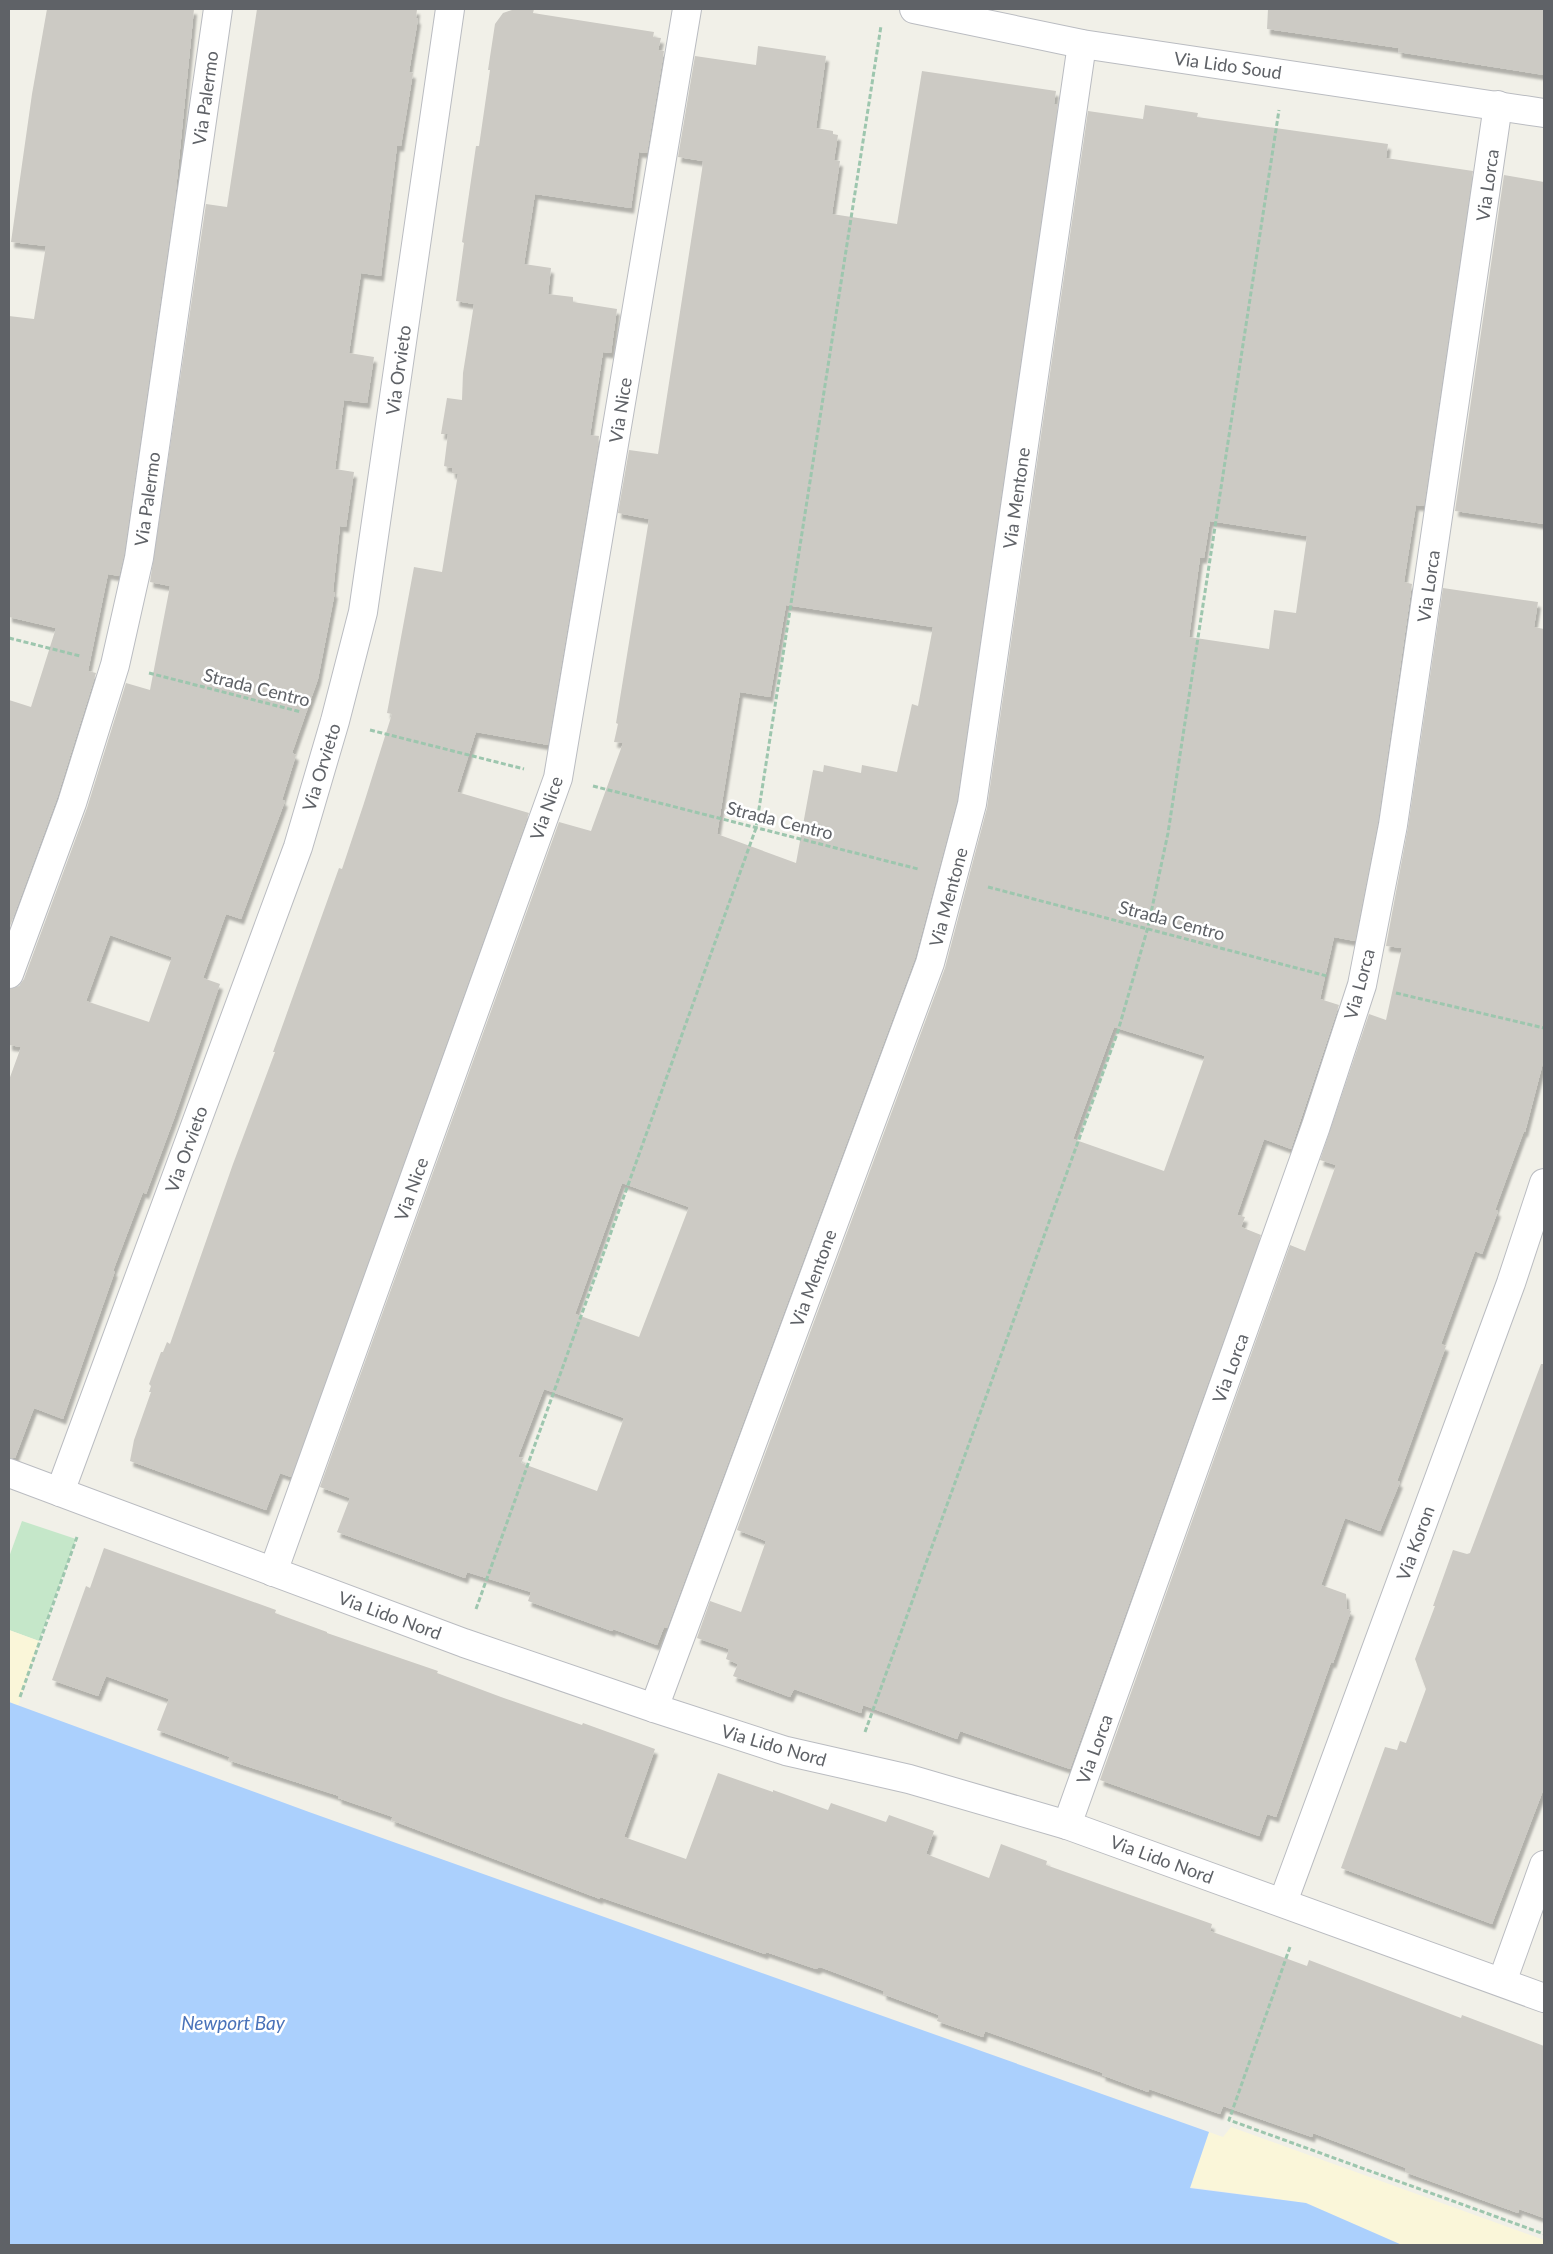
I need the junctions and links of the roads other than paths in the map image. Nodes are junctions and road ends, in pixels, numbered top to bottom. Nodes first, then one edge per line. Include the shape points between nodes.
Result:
1 (218, 9) edge
2 (450, 9) edge
3 (687, 9) edge
4 (914, 9) edge
5 (1082, 44) junction
6 (1498, 105) junction
7 (1544, 113) edge
8 (9, 974) edge
9 (1544, 1183) edge
10 (9, 1473) edge
11 (60, 1492) junction
12 (273, 1572) junction
13 (654, 1708) junction
14 (1067, 1825) junction
15 (1544, 1865) edge
16 (1283, 1902) junction
17 (1502, 1982) junction
18 (1544, 1998) edge

1 - 8 street, Via Palermo via 139,558 115,664 72,803
2 - 11 street, Via Orvieto via 363,612 335,721 298,847
3 - 12 street, Via Nice via 558,778
4 - 5 street, Via Lido Soud
5 - 6 street, Via Lido Soud
5 - 13 street, Via Mentone via 972,804 954,878 930,963
6 - 7 street, Via Lido Soud
6 - 14 street, Via Lorca via 1393,825 1362,985 1312,1135
9 - 16 street, Via Koron
10 - 11 street, Via Lido Nord
11 - 12 street, Via Lido Nord
12 - 13 street, Via Lido Nord via 464,1643
13 - 14 street, Via Lido Nord via 786,1751 909,1779
14 - 16 street, Via Lido Nord
15 - 17 street
16 - 17 street, Via Lido Nord
17 - 18 street, Via Lido Nord

